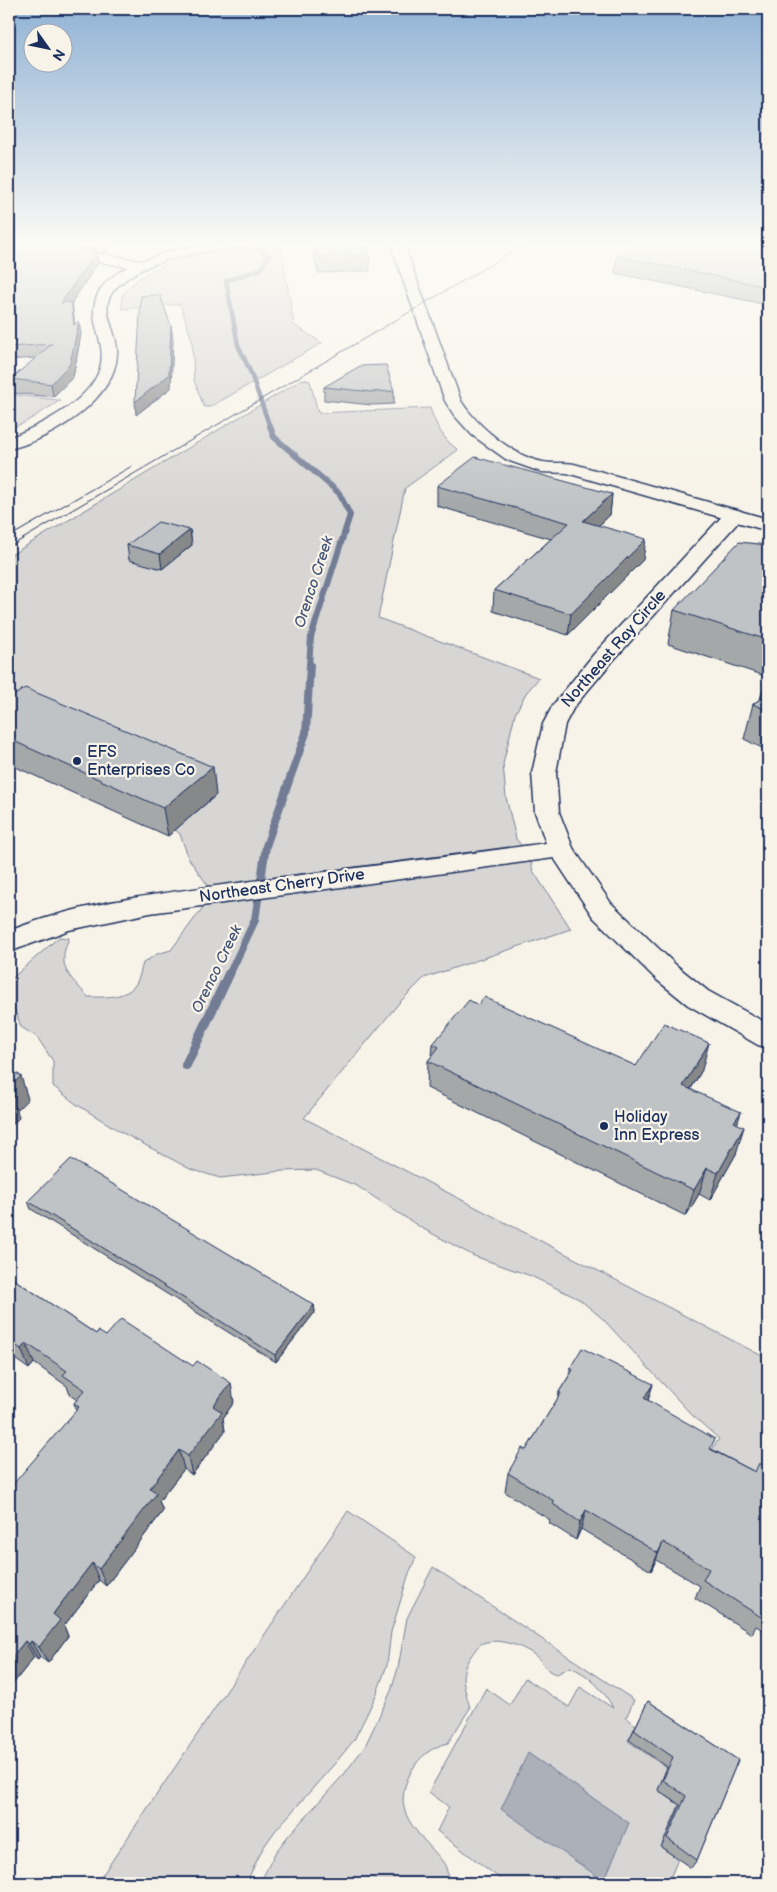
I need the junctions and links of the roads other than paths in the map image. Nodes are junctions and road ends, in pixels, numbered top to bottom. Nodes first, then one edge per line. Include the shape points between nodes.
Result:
1 (105, 330) edge
2 (427, 330) edge
3 (9, 444) edge
4 (538, 467) junction
5 (568, 487) edge
6 (768, 524) edge
7 (723, 526) junction
8 (560, 849) junction
9 (9, 942) edge
10 (768, 1037) edge

1 - 3 street via 110,352 109,369 96,390 48,426
2 - 4 street via 458,411 487,438
4 - 5 street via 550,481
4 - 7 street via 568,468
6 - 7 street
7 - 8 street, Northeast Ray Circle via 602,659 564,705 554,724 544,773 547,812
8 - 9 street, Northeast Cherry Drive via 98,913 42,928
8 - 10 street, Northeast Ray Circle via 602,910 667,973 698,998

